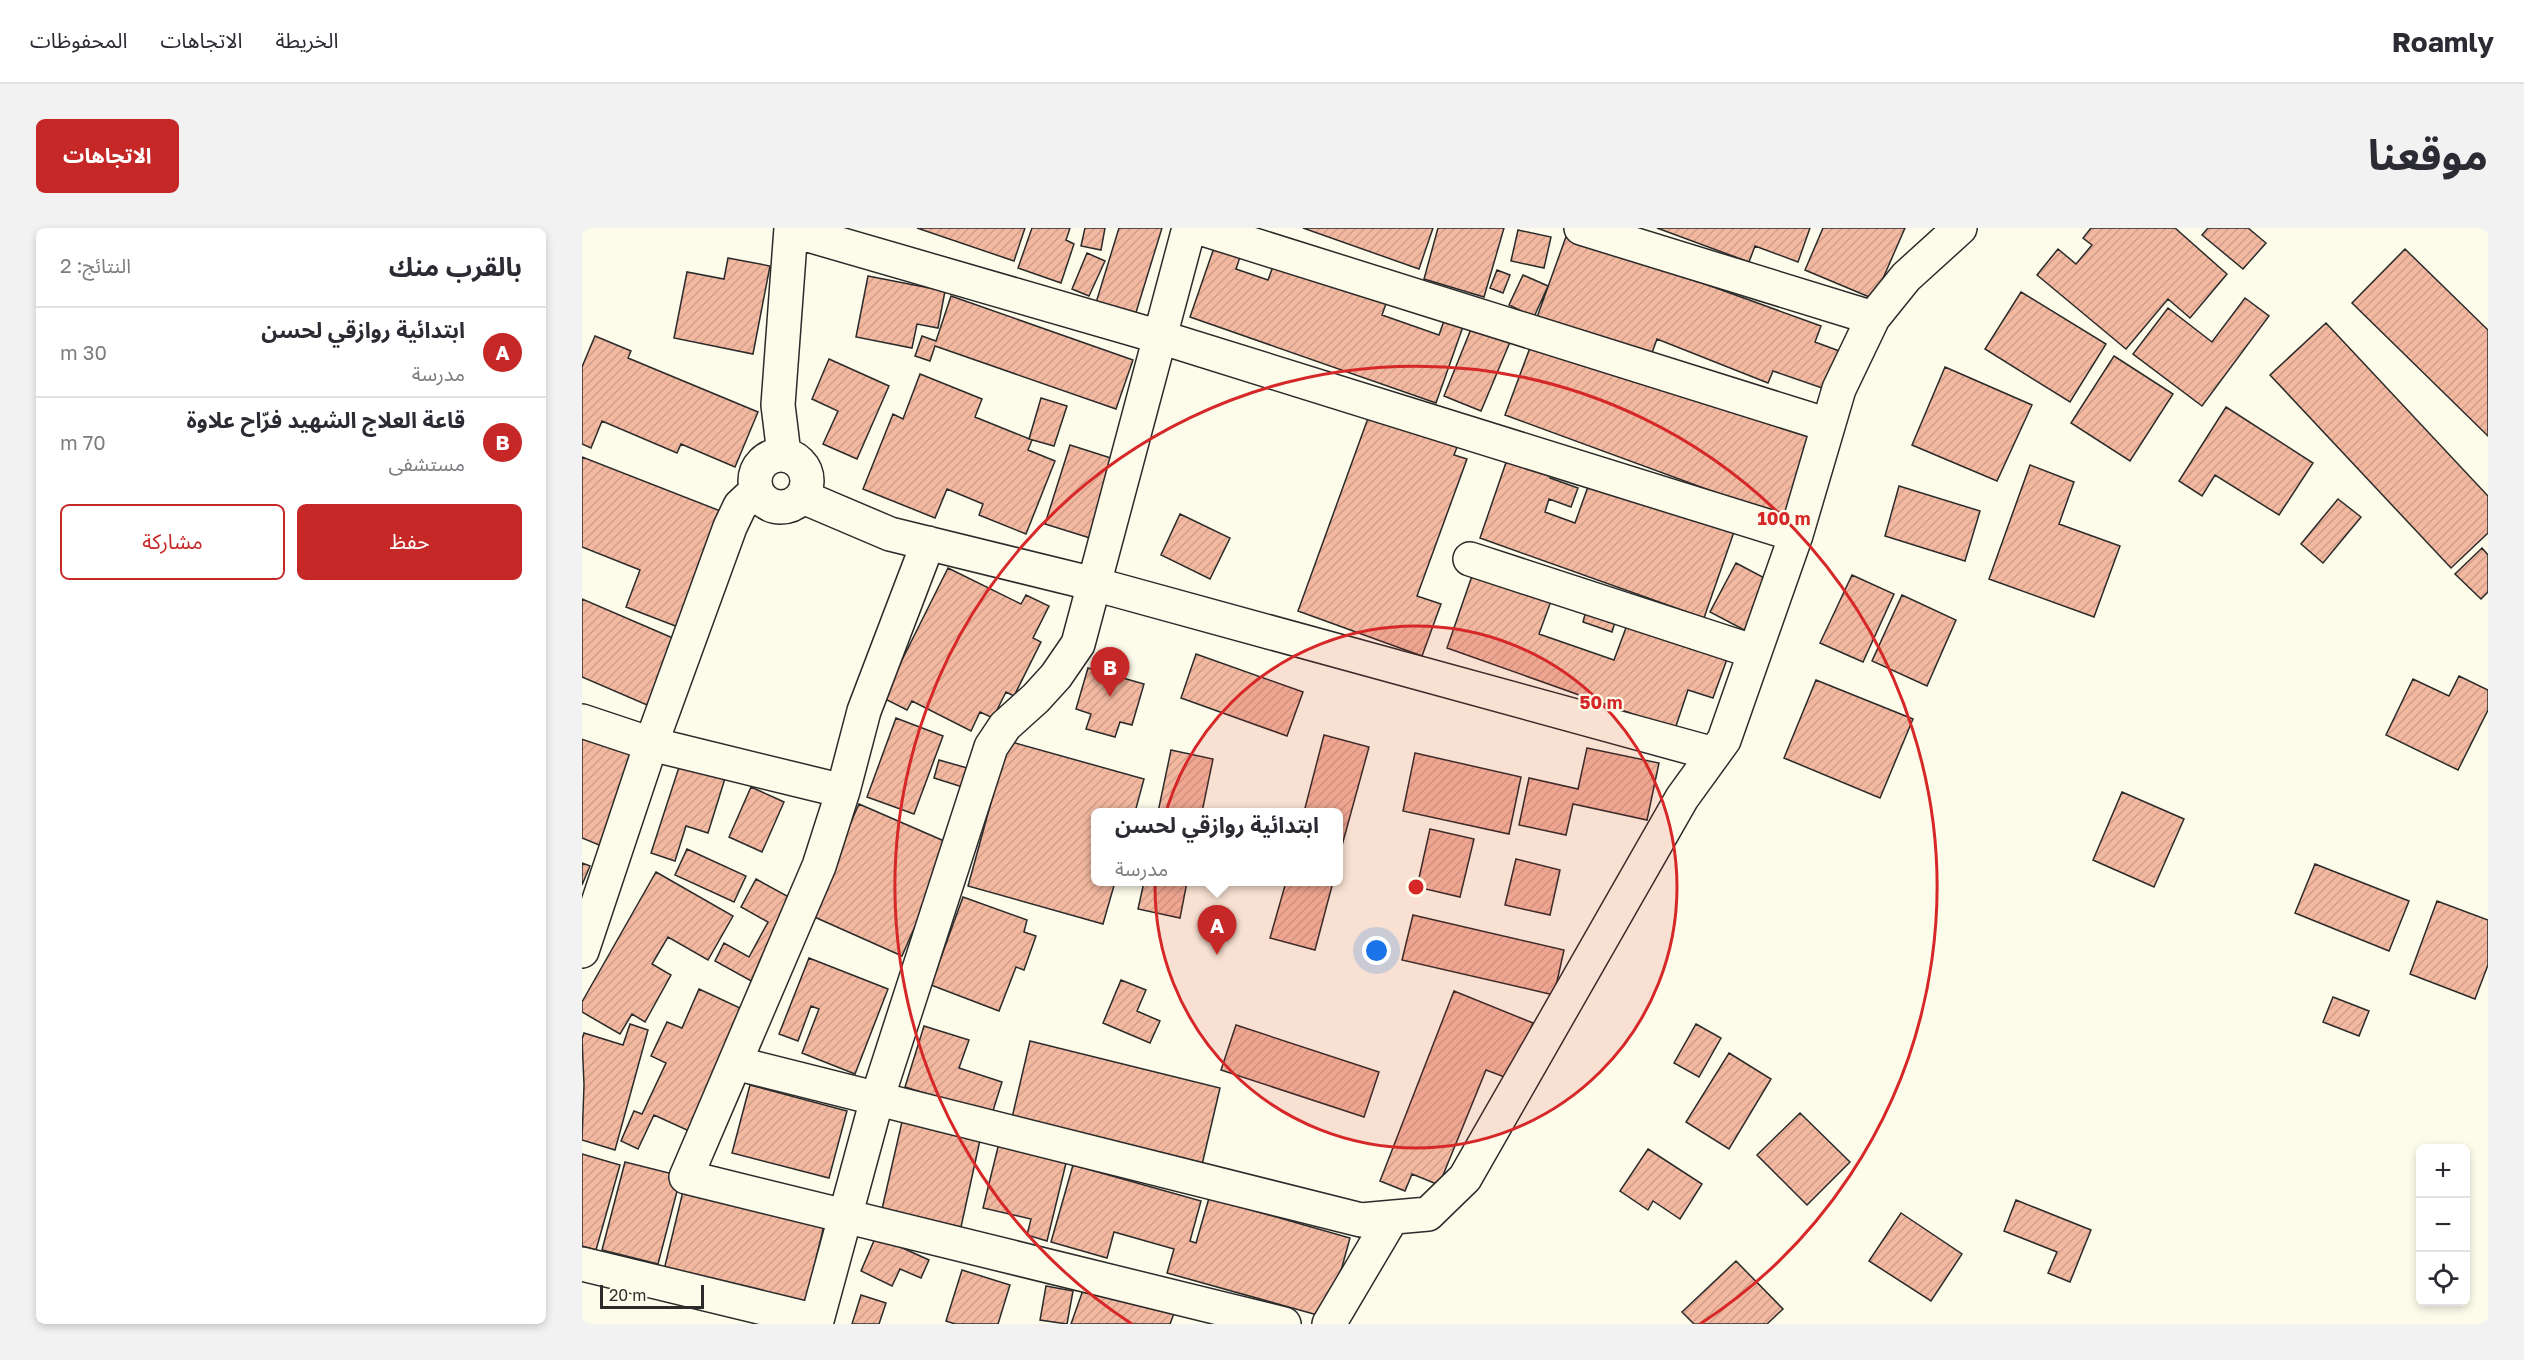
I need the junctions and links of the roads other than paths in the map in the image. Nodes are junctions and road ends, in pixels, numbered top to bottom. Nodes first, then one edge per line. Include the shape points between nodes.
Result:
1 (1189, 228) edge
2 (1200, 228) edge
3 (1960, 228) edge
4 (791, 229) edge
5 (1593, 230) edge
6 (1873, 318) junction
7 (1160, 337) junction
8 (1828, 425) junction
9 (784, 454) junction
10 (756, 491) junction
11 (803, 497) junction
12 (1796, 535) junction
13 (928, 543) junction
14 (1470, 559) dead end
15 (1094, 584) junction
16 (1755, 652) junction
17 (582, 721) edge
18 (651, 744) junction
19 (1714, 754) junction
20 (843, 791) junction
21 (582, 951) edge
22 (735, 1063) junction
23 (877, 1099) junction
24 (846, 1215) junction
25 (1391, 1219) junction
26 (582, 1264) edge
27 (817, 1323) edge
28 (1284, 1324) edge
29 (1329, 1324) edge

1 - 7 street
2 - 8 street
3 - 6 street via 1906,277
4 - 7 street
4 - 9 street via 778,405
5 - 6 street
6 - 8 street via 1839,389
7 - 12 street
7 - 15 street
8 - 12 street
9 - 10 street via 759,465 754,482
9 - 11 street via 805,470
10 - 11 street via 761,499 777,507 787,507
10 - 18 street via 740,506 730,527
11 - 13 street via 890,534
12 - 16 street
13 - 15 street
13 - 20 street via 864,711
14 - 16 street
15 - 19 street
15 - 23 street via 1078,644 1056,676 1005,726 991,747
16 - 19 street via 1724,740
17 - 18 street
18 - 20 street
18 - 21 street
19 - 25 street via 1682,798 1465,1178 1428,1214
20 - 22 street via 819,866
22 - 23 street
22 - 24 street via 686,1177
23 - 24 street
23 - 25 street via 1361,1221
24 - 27 street
24 - 28 street
25 - 29 street
26 - 27 street

